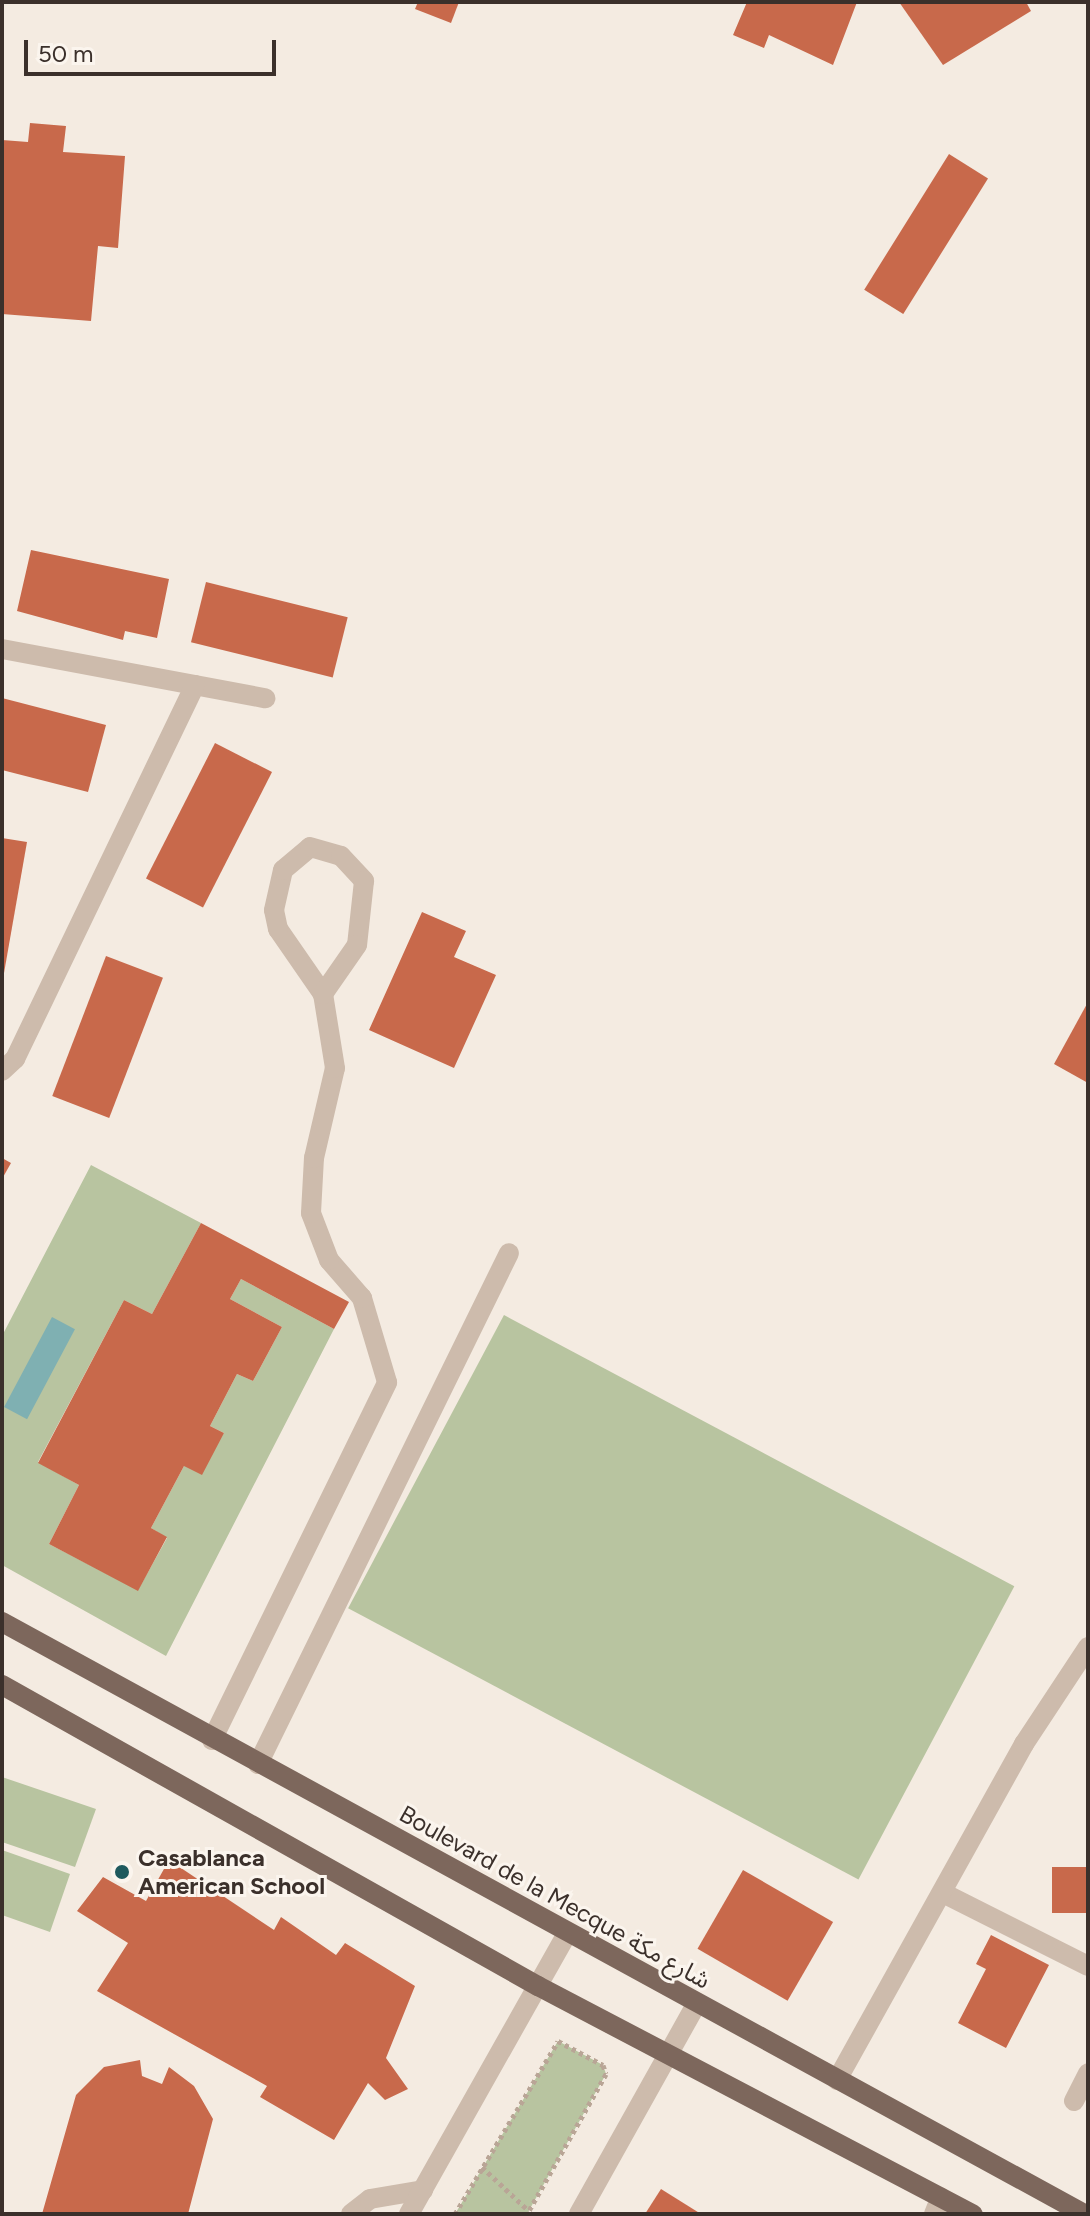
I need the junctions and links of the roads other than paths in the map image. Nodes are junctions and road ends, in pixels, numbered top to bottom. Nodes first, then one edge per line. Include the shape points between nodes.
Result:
1 (2, 649) edge
2 (195, 685) junction
3 (265, 698) dead end
4 (323, 994) junction
5 (2, 1071) edge
6 (509, 1253) dead end
7 (2, 1622) edge
8 (1088, 1647) edge
9 (2, 1685) edge
10 (212, 1740) junction
11 (258, 1764) junction
12 (943, 1893) junction
13 (567, 1934) junction
14 (1088, 1966) edge
15 (538, 1986) junction
16 (697, 2003) junction
17 (669, 2056) junction
18 (1088, 2073) edge
19 (837, 2080) junction
20 (1074, 2101) dead end
21 (423, 2190) junction
22 (937, 2206) edge
23 (351, 2214) edge
24 (409, 2214) edge
25 (579, 2214) edge
26 (973, 2214) edge
27 (1084, 2214) edge

1 - 2 street
2 - 3 street
2 - 5 street via 15,1059
4 - 4 street via 357,945 364,881 341,856 310,847 283,870 274,910 278,929
4 - 10 street via 335,1068 314,1158 311,1213 329,1260 362,1298 387,1382
6 - 11 street
7 - 10 main road, Boulevard de la Mecque شارع مكة
8 - 12 street via 1024,1744
9 - 15 main road
10 - 11 main road, Boulevard de la Mecque شارع مكة
11 - 13 main road, Boulevard de la Mecque شارع مكة
12 - 14 street
12 - 19 street
13 - 15 street
13 - 16 main road, Boulevard de la Mecque شارع مكة
15 - 17 main road
15 - 21 street
16 - 17 street
16 - 19 main road, Boulevard de la Mecque شارع مكة
17 - 22 main road
17 - 25 street
18 - 20 street
19 - 27 main road, Boulevard de la Mecque شارع مكة
21 - 23 street via 370,2199
21 - 24 street
22 - 26 main road

